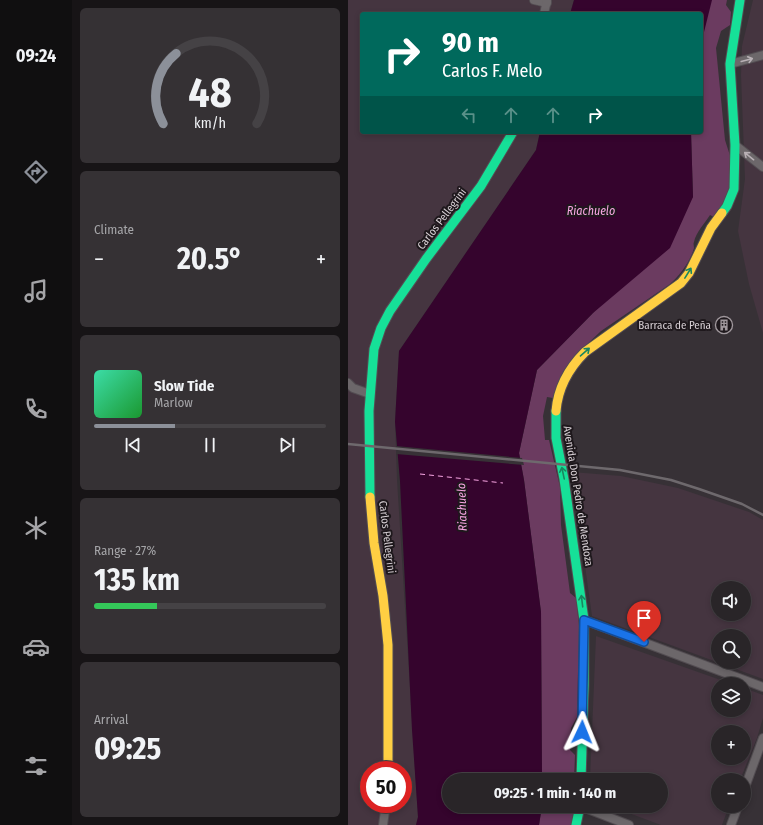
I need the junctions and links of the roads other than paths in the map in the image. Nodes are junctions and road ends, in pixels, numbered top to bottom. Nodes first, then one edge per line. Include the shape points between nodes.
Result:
1 (534, 0) edge
2 (740, 0) edge
3 (547, 2) edge
4 (544, 12) edge
5 (763, 55) edge
6 (730, 64) junction
7 (512, 134) edge
8 (735, 145) junction
9 (763, 167) edge
10 (348, 383) edge
11 (370, 394) junction
12 (584, 620) junction
13 (763, 687) edge
14 (763, 738) edge
15 (388, 761) edge
16 (581, 773) edge
17 (750, 773) edge
18 (385, 813) edge
19 (579, 813) edge
20 (598, 813) edge
21 (736, 813) edge
22 (384, 825) edge
23 (576, 825) edge
24 (629, 825) edge
25 (732, 825) edge

1 - 3 street
2 - 6 main road, Avenida Don Pedro de Mendoza
3 - 4 street
6 -> 5 street
6 - 8 main road, Avenida Don Pedro de Mendoza
7 - 11 main road, Carlos Pellegrini via 481,186 390,311 374,349
9 -> 8 street
12 -> 8 main road, Avenida Don Pedro de Mendoza via 556,438 555,415 560,391 569,371 585,352 672,290 689,273 711,228 732,196
10 - 11 street via 353,388
11 - 15 main road, Carlos Pellegrini via 369,468 372,518 388,645
12 - 13 street
12 - 16 main road, Avenida Don Pedro de Mendoza
14 - 17 street
18 - 22 street
19 - 23 main road
20 - 24 street
21 - 25 street

